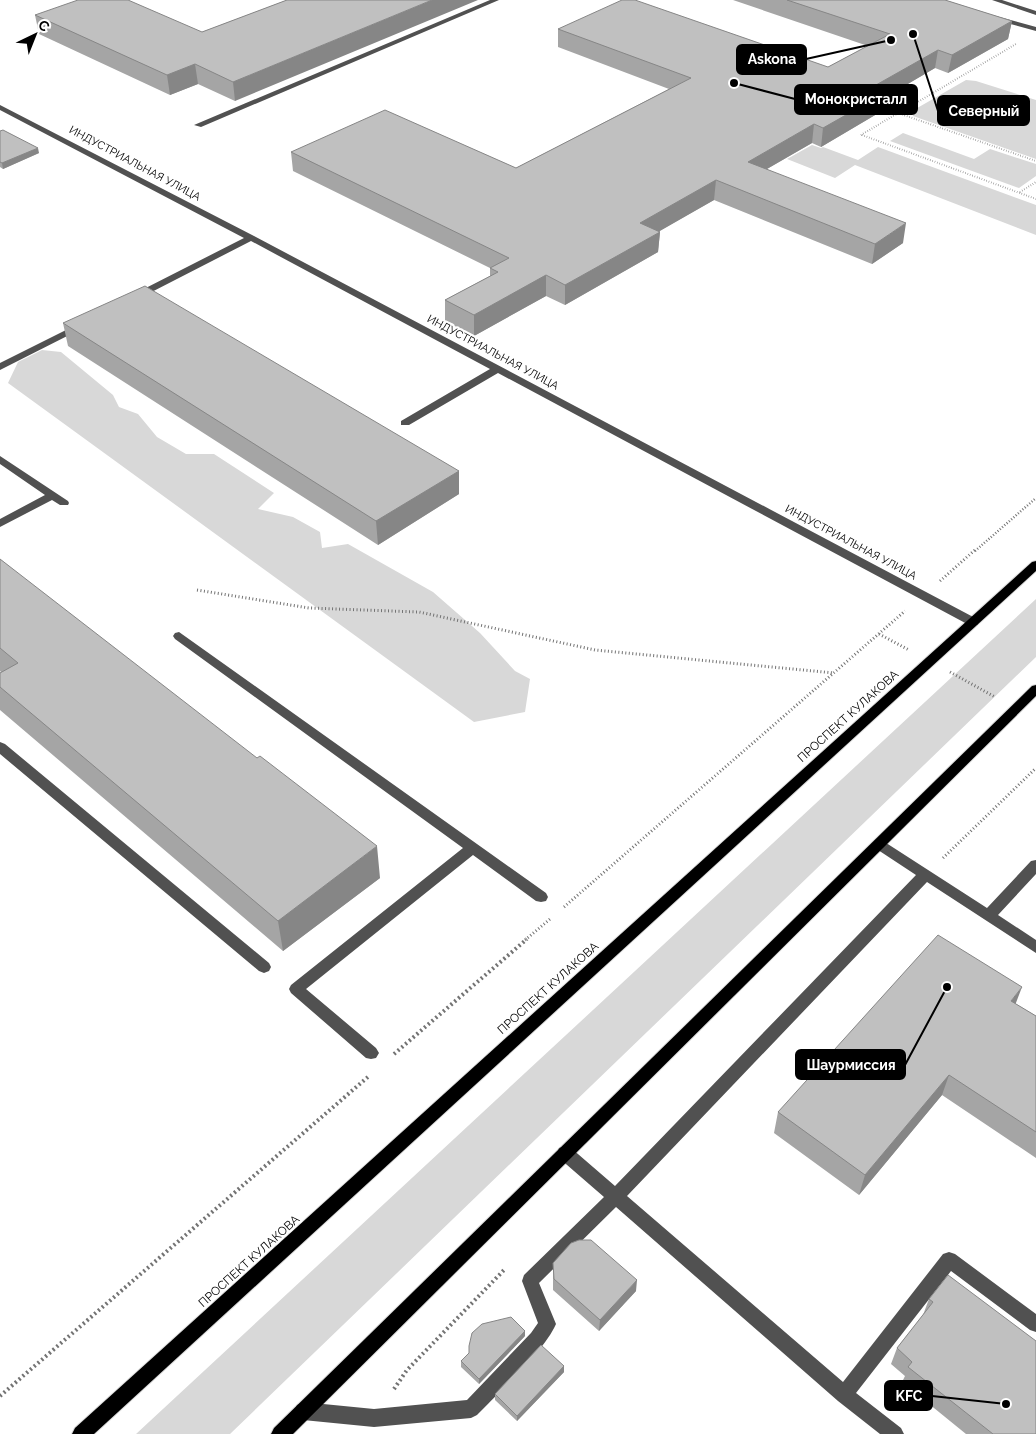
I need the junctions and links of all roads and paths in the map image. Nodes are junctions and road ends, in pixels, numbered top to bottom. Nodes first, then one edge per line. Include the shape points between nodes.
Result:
1 (496, 0) edge
2 (995, 0) edge
3 (1036, 12) edge
4 (983, 14) edge
5 (1036, 30) edge
6 (1020, 42) dead end
7 (0, 107) edge
8 (898, 113) junction
9 (198, 125) dead end
10 (1036, 161) edge
11 (1036, 182) edge
12 (1020, 193) junction
13 (1036, 199) edge
14 (251, 238) junction
15 (130, 300) edge
16 (86, 323) edge
17 (0, 367) edge
18 (498, 369) junction
19 (405, 423) dead end
20 (0, 459) edge
21 (52, 495) junction
22 (1036, 498) edge
23 (64, 503) dead end
24 (0, 524) edge
25 (1036, 565) edge
26 (198, 590) dead end
27 (924, 595) junction
28 (973, 622) junction
29 (879, 634) junction
30 (179, 636) dead end
31 (930, 661) junction
32 (834, 673) junction
33 (1036, 689) edge
34 (1016, 708) junction
35 (0, 747) edge
36 (1036, 768) edge
37 (880, 844) junction
38 (473, 848) junction
39 (1036, 865) edge
40 (926, 874) junction
41 (541, 897) dead end
42 (563, 908) dead end
43 (556, 914) dead end
44 (989, 916) junction
45 (1036, 947) edge
46 (264, 967) dead end
47 (371, 1053) dead end
48 (391, 1057) dead end
49 (376, 1070) dead end
50 (565, 1153) junction
51 (616, 1196) junction
52 (509, 1266) dead end
53 (1036, 1324) edge
54 (844, 1395) junction
55 (0, 1396) edge
56 (303, 1411) junction
57 (374, 1418) junction
58 (80, 1434) edge
59 (280, 1434) edge
60 (895, 1434) edge

1 - 9 street
2 - 3 street
4 - 5 street
6 - 8 path
7 - 14 street, ИНДУСТРИАЛЬНАЯ УЛИЦА
8 - 10 path
8 - 12 path via 861,135
11 - 12 path
12 - 13 path
14 - 15 street
14 - 18 street, ИНДУСТРИАЛЬНАЯ УЛИЦА
16 - 17 street
18 - 19 street
18 - 27 street, ИНДУСТРИАЛЬНАЯ УЛИЦА
20 - 21 street
21 - 23 street
21 - 24 street
22 - 27 path
25 - 28 main road, ПРОСПЕКТ КУЛАКОВА
26 - 32 path via 309,608 419,612 595,650
27 - 28 street, ИНДУСТРИАЛЬНАЯ УЛИЦА
27 - 29 path
28 - 31 main road, ПРОСПЕКТ КУЛАКОВА
29 - 31 path
29 - 32 path
30 - 38 street
31 - 34 path
31 - 58 main road, ПРОСПЕКТ КУЛАКОВА
32 - 42 path
33 - 34 main road
34 - 37 main road
35 - 46 street
36 - 40 path
37 - 40 street
37 - 50 main road
38 - 41 street
38 - 47 street via 296,989
39 - 44 street
40 - 44 street
40 - 51 street
43 - 48 path
44 - 45 street
49 - 55 path
50 - 51 street
50 - 56 main road
51 - 54 street
51 - 57 street via 530,1281 547,1324 537,1339 471,1409
52 - 57 path via 407,1370
53 - 54 street via 949,1260
54 - 60 street
56 - 57 street
56 - 59 main road

